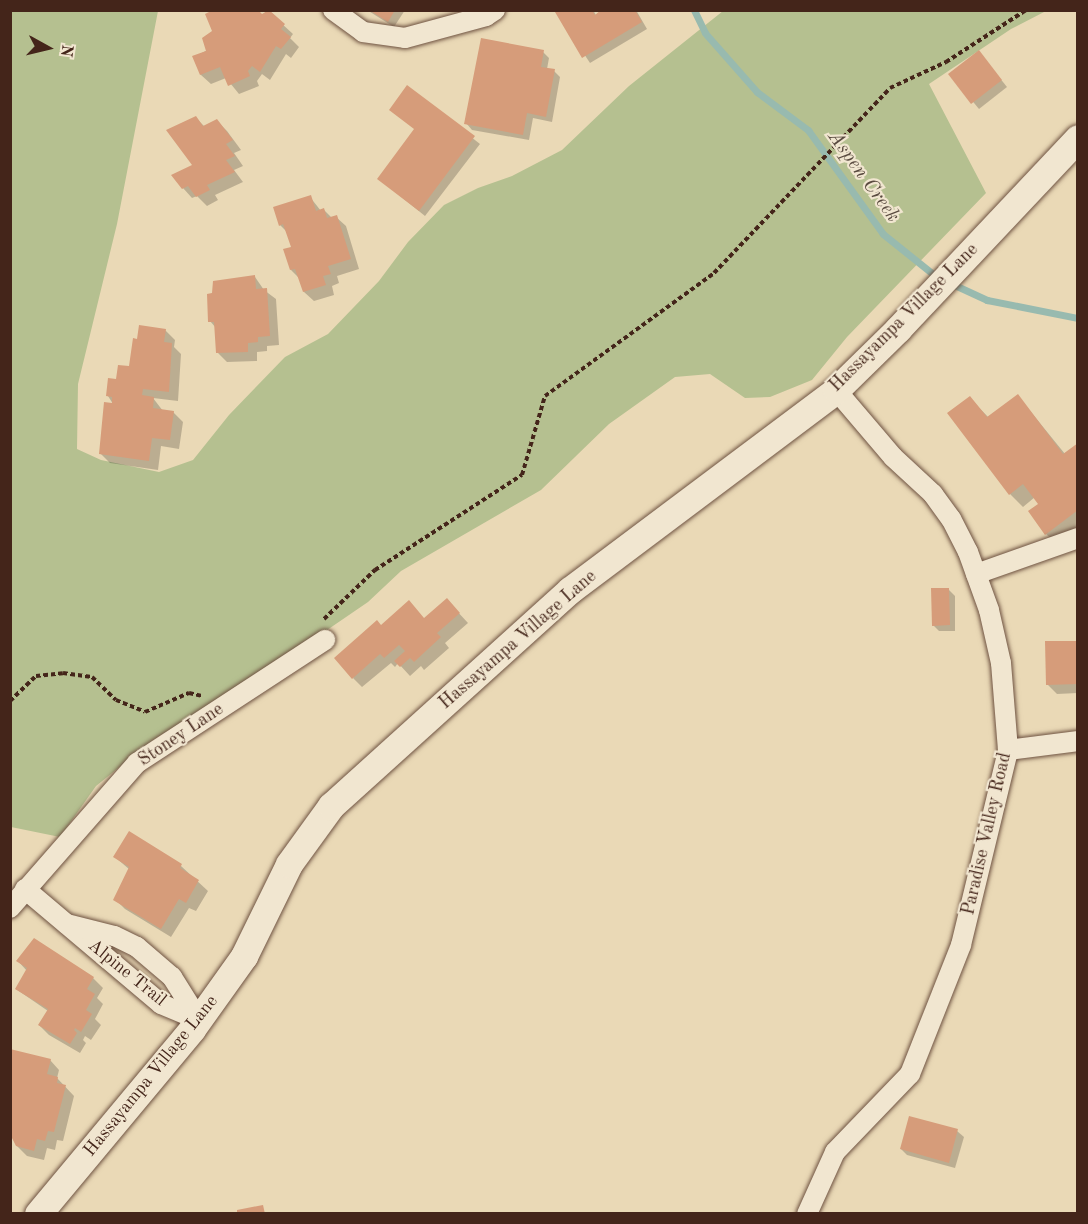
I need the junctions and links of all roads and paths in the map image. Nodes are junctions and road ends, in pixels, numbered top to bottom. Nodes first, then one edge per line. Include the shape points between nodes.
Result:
1 (333, 10) edge
2 (495, 10) edge
3 (1026, 10) edge
4 (1077, 138) edge
5 (836, 390) junction
6 (1077, 538) edge
7 (976, 574) junction
8 (323, 631) joint
9 (208, 699) dead end
10 (10, 701) edge
11 (1077, 741) edge
12 (1008, 750) junction
13 (25, 890) junction
14 (10, 908) edge
15 (67, 924) junction
16 (199, 1020) junction
17 (38, 1214) edge
18 (807, 1214) edge

1 - 2 street via 363,32 405,38 486,16
3 - 8 path via 946,62 890,88 714,273 544,396 522,475 375,570
4 - 5 street, Hassayampa Village Lane
5 - 7 street, Paradise Valley Road via 893,457 933,494 951,519
5 - 16 street, Hassayampa Village Lane via 570,590 331,806 289,864 244,956
6 - 7 street
7 - 12 street, Paradise Valley Road via 1001,663
8 - 13 street, Stoney Lane via 137,763
9 - 10 path via 189,693 146,712 116,700 92,677 63,673 36,676
11 - 12 street
12 - 18 street, Paradise Valley Road via 961,945 910,1074 835,1152
13 - 14 street, Stoney Lane
13 - 15 street, Alpine Trail
15 - 16 street, Alpine Trail via 161,1004
15 - 16 street, Alpine Trail via 114,936 137,947 172,977
16 - 17 street, Hassayampa Village Lane

